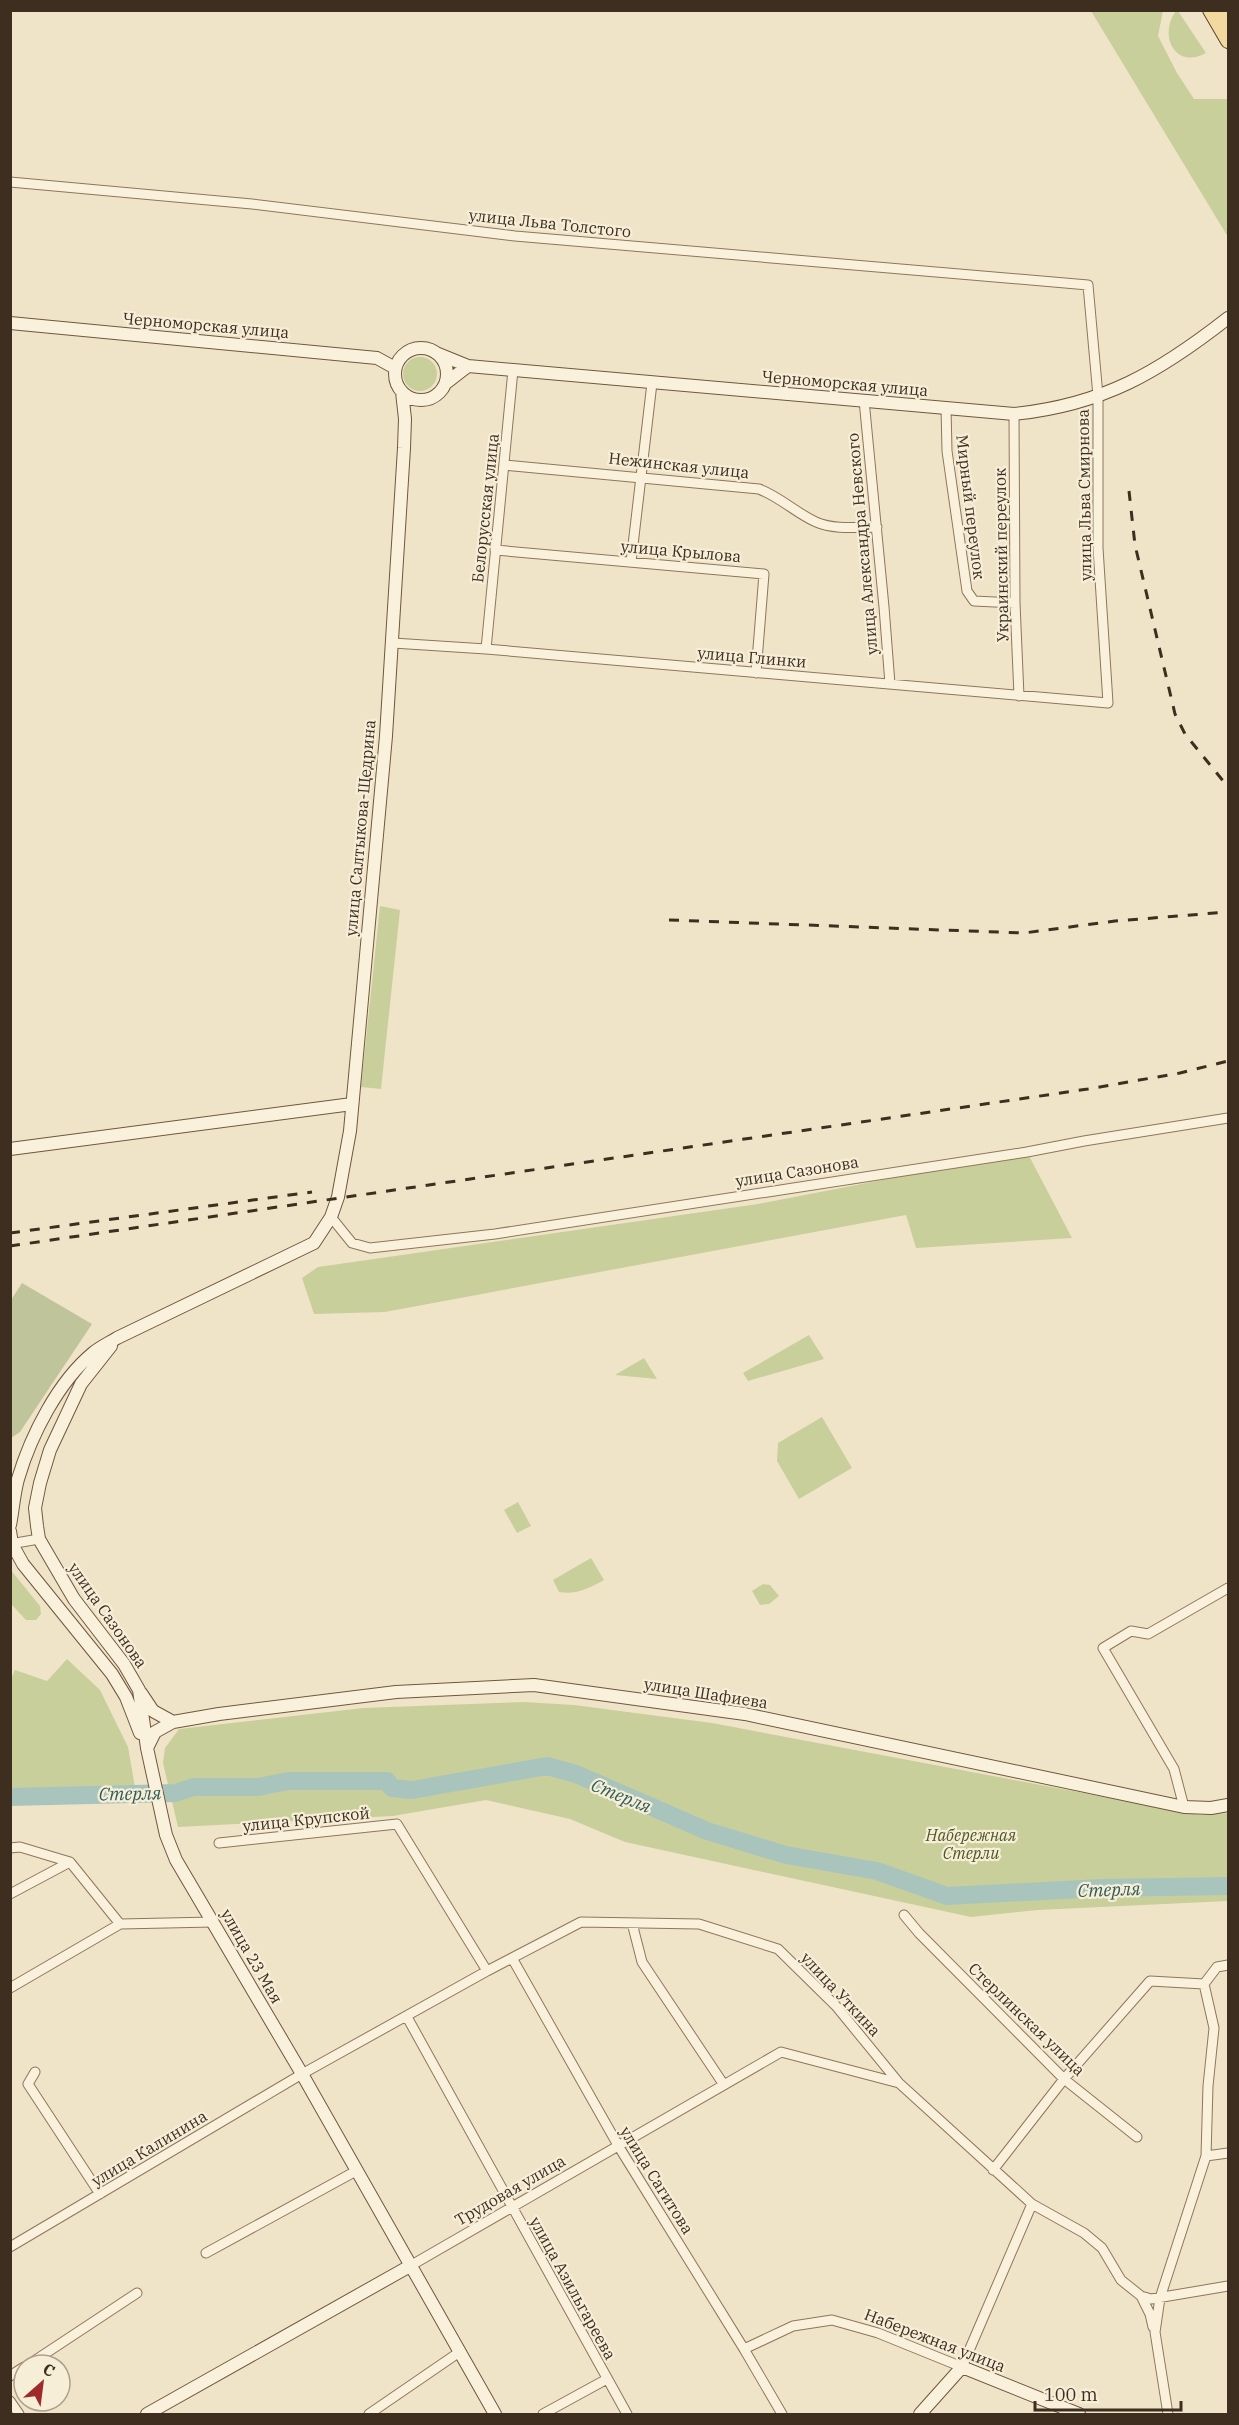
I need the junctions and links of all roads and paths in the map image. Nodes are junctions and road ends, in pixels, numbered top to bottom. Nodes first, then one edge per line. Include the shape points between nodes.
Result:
1 (1209, 10) edge
2 (1223, 10) edge
3 (1228, 19) edge
4 (1228, 42) edge
5 (10, 182) edge
6 (1088, 285) joint
7 (1228, 318) edge
8 (10, 323) edge
9 (412, 349) junction
10 (436, 353) junction
11 (377, 358) junction
12 (468, 366) junction
13 (395, 368) junction
14 (513, 370) junction
15 (446, 382) junction
16 (652, 383) junction
17 (402, 392) junction
18 (1098, 396) junction
19 (422, 400) junction
20 (864, 400) junction
21 (946, 408) junction
22 (1014, 414) junction
23 (405, 419) junction
24 (504, 465) junction
25 (641, 476) junction
26 (877, 527) junction
27 (495, 550) junction
28 (631, 562) junction
29 (1015, 603) junction
30 (393, 643) junction
31 (486, 649) junction
32 (756, 672) junction
33 (890, 684) junction
34 (1019, 696) junction
35 (1108, 704) joint
36 (352, 1104) junction
37 (1228, 1118) edge
38 (10, 1149) edge
39 (331, 1217) junction
40 (300, 1250) joint
41 (117, 1338) junction
42 (10, 1525) edge
43 (39, 1539) junction
44 (11, 1540) edge
45 (1228, 1588) edge
46 (124, 1664) junction
47 (112, 1674) junction
48 (139, 1689) junction
49 (173, 1722) junction
50 (147, 1748) junction
51 (1228, 1805) edge
52 (1184, 1807) junction
53 (219, 1843) dead end
54 (10, 1848) edge
55 (70, 1862) junction
56 (10, 1894) edge
57 (904, 1915) dead end
58 (213, 1922) junction
59 (632, 1923) junction
60 (120, 1924) junction
61 (512, 1958) junction
62 (1228, 1965) edge
63 (486, 1971) junction
64 (1204, 1984) junction
65 (10, 1988) edge
66 (407, 2017) junction
67 (35, 2072) dead end
68 (302, 2074) junction
69 (1064, 2079) junction
70 (899, 2083) junction
71 (724, 2085) junction
72 (1137, 2137) dead end
73 (619, 2147) junction
74 (1228, 2152) edge
75 (1206, 2156) junction
76 (993, 2169) junction
77 (356, 2172) junction
78 (100, 2194) junction
79 (1032, 2204) junction
80 (512, 2209) junction
81 (10, 2247) edge
82 (206, 2253) dead end
83 (410, 2266) junction
84 (1228, 2286) edge
85 (137, 2293) dead end
86 (1141, 2296) junction
87 (1160, 2298) junction
88 (1155, 2332) junction
89 (744, 2349) junction
90 (46, 2353) edge
91 (459, 2353) junction
92 (962, 2367) junction
93 (607, 2379) junction
94 (10, 2401) edge
95 (19, 2415) edge
96 (147, 2415) edge
97 (369, 2415) edge
98 (495, 2415) edge
99 (543, 2415) edge
100 (627, 2415) edge
101 (782, 2415) edge
102 (920, 2415) edge
103 (1079, 2415) edge
104 (1168, 2415) edge

1 - 4 main road
2 - 3 main road
5 - 6 street, улица Льва Толстого via 252,204 515,236
6 - 18 street, улица Льва Смирнова
7 - 18 main road, Черноморская улица via 1166,364
8 - 11 main road, Черноморская улица
9 - 10 main road
9 - 11 main road
9 - 13 main road
10 - 12 main road, Черноморская улица
10 - 15 main road via 446,366
11 - 13 main road, Черноморская улица
12 - 14 main road, Черноморская улица
12 - 15 main road
13 - 17 main road
14 - 16 main road, Черноморская улица
14 - 24 street, Белорусская улица
15 - 19 main road via 436,395
16 - 20 main road, Черноморская улица
16 - 25 street
17 - 19 main road
17 - 23 main road, улица Салтыкова-Щедрина
18 - 22 main road, Черноморская улица via 1050,410
18 - 35 street, улица Льва Смирнова via 1098,548
19 - 23 main road
20 - 21 main road, Черноморская улица
20 - 26 street, улица Александра Невского
21 - 22 main road, Черноморская улица
21 - 29 street, Мирный переулок via 947,451 967,591 974,601
22 - 29 street, Украинский переулок
23 - 30 main road, улица Салтыкова-Щедрина
24 - 25 street, Нежинская улица
24 - 27 street, Белорусская улица
25 - 26 street, Нежинская улица via 759,489 816,522
25 - 28 street
26 - 33 street, улица Александра Невского
27 - 28 street, улица Крылова
27 - 31 street, Белорусская улица
28 - 32 street, улица Крылова via 765,574
29 - 34 street, Украинский переулок
30 - 31 street, улица Глинки
30 - 36 main road, улица Салтыкова-Щедрина
31 - 32 street, улица Глинки
32 - 33 street, улица Глинки
33 - 34 street, улица Глинки
34 - 35 street, улица Глинки
36 - 38 main road
36 - 39 main road, улица Салтыкова-Щедрина via 338,1197
37 - 39 street, улица Сазонова via 519,1231 369,1248 352,1243
39 - 40 main road, улица Салтыкова-Щедрина via 314,1243
40 - 41 main road, улица Сазонова
41 - 42 main road, улица Сазонова via 81,1364 30,1441 17,1481
41 - 43 main road, улица Сазонова via 81,1384 50,1450 35,1508
43 - 44 street
43 - 46 main road, улица Сазонова via 74,1599
44 - 47 main road, улица Сазонова via 41,1588
45 - 52 street via 1148,1634 1131,1631 1103,1648 1174,1769
46 - 47 main road via 121,1672
46 - 48 main road, улица Сазонова
47 - 50 main road, улица Сазонова
48 - 49 main road via 153,1711
48 - 50 main road, улица Сазонова
49 - 50 main road via 155,1732
49 - 52 main road, улица Шафиева via 396,1692 534,1685 767,1718
50 - 58 main road, улица 23 Мая via 165,1835
51 - 52 main road, улица Шафиева
53 - 63 street, улица Крупской via 397,1824
54 - 55 street via 20,1847
55 - 56 street
55 - 60 street
57 - 69 street, Стерлинская улица
58 - 60 street
58 - 68 main road, улица 23 Мая
59 - 61 street, улица Уткина via 581,1922
59 - 70 street, улица Уткина via 699,1924 778,1949 836,2006
59 - 71 street via 642,1962
60 - 65 street
61 - 63 street, улица Уткина
61 - 73 street, улица Сагитова
62 - 64 street via 1217,1967
63 - 66 street, улица Уткина
64 - 69 street via 1150,1982
64 - 75 street via 1214,2028
66 - 68 street, улица Уткина
66 - 80 street, улица Азильгареева
67 - 78 street via 28,2084
68 - 77 main road, улица 23 Мая
68 - 78 street, улица Калинина
69 - 72 street, Стерлинская улица
69 - 76 street
70 - 71 street, Трудовая улица via 782,2052
70 - 76 street, улица Уткина
71 - 73 street, Трудовая улица
73 - 80 street, Трудовая улица
73 - 89 street, улица Сагитова
74 - 75 street
75 - 87 street
76 - 79 street, улица Уткина
77 - 82 street
77 - 83 main road, улица 23 Мая
78 - 81 street, улица Калинина
79 - 86 street, улица Уткина via 1084,2233 1102,2248 1121,2280
79 - 92 street
80 - 83 street, Трудовая улица
80 - 93 street, улица Азильгареева
83 - 91 main road, улица 23 Мая
83 - 96 main road, Трудовая улица
84 - 87 street
85 - 90 street
86 - 87 street
86 - 88 street
87 - 88 street
88 - 104 street
89 - 92 street, Набережная улица via 793,2326 832,2320 878,2333
89 - 101 street, улица Сагитова
91 - 97 street
91 - 98 main road, улица 23 Мая
92 - 102 main road
92 - 103 main road, Набережная улица
93 - 99 street
93 - 100 street, улица Азильгареева
94 - 95 street

